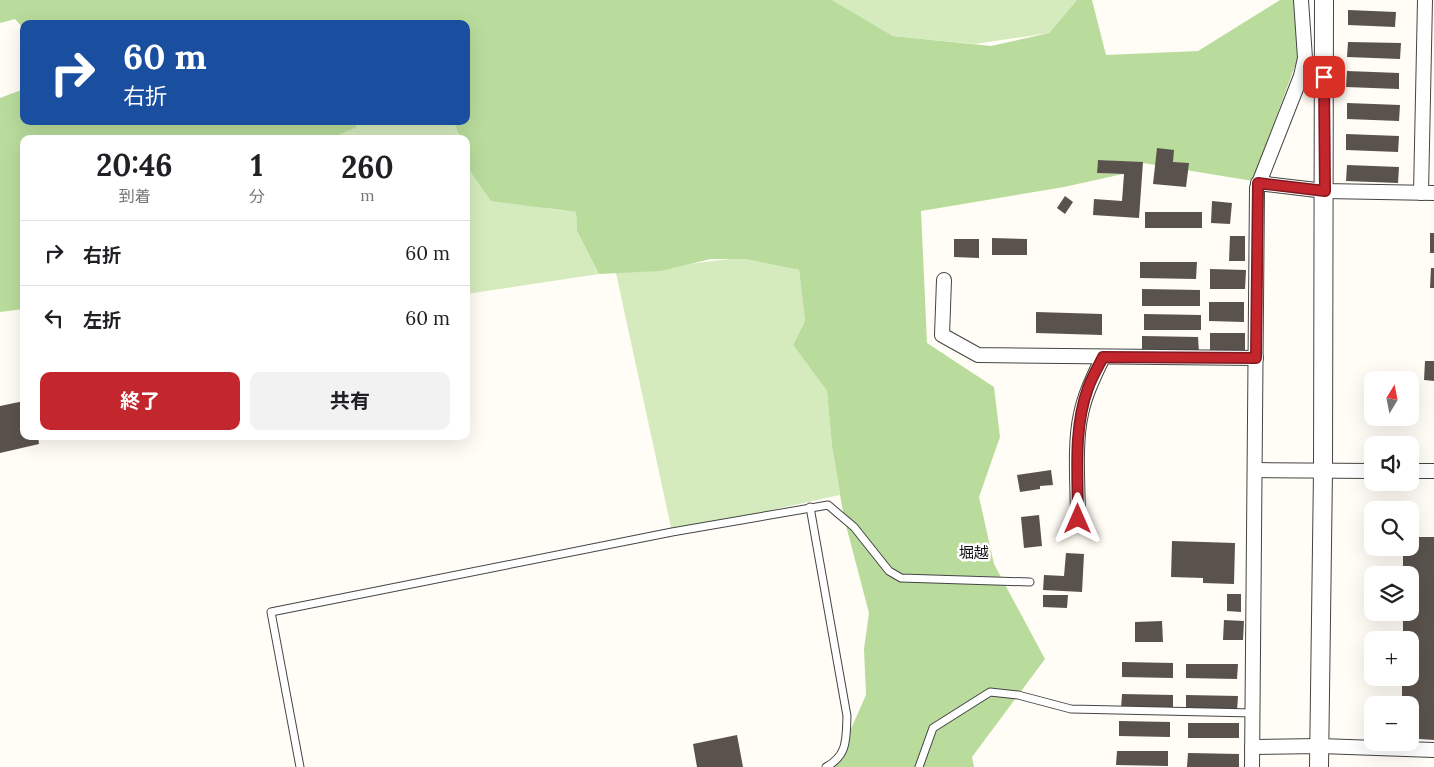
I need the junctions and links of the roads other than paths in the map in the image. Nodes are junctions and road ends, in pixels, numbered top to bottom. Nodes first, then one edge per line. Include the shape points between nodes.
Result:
1 (1300, 0) edge
2 (1324, 0) edge
3 (1425, 0) edge
4 (1258, 183) junction
5 (1325, 191) junction
6 (1428, 193) edge
7 (944, 280) dead end
8 (1103, 357) junction
9 (1256, 358) junction
10 (1255, 470) junction
11 (1323, 471) junction
12 (1364, 471) edge
13 (1419, 471) edge
14 (1434, 471) edge
15 (810, 507) junction
16 (1078, 519) dead end
17 (1030, 582) dead end
18 (1253, 713) junction
19 (1320, 746) junction
20 (1252, 747) junction
21 (1434, 750) edge
22 (300, 767) edge
23 (826, 767) edge
24 (920, 767) edge
25 (1252, 767) edge
26 (1320, 767) edge

1 - 4 street via 1305,58 1301,76
2 - 5 street
3 - 6 street
4 - 5 street
4 - 9 street
5 - 6 street
5 - 11 street
7 - 8 street via 942,335 978,355
8 - 9 street
8 - 16 street via 1088,388 1080,416
9 - 10 street
10 - 11 street
10 - 18 street
11 - 12 street
11 - 19 street
13 - 14 street
15 - 17 lane via 828,505 854,527 889,571 901,578
15 - 22 lane via 272,612
15 - 23 lane via 847,716 843,751
18 - 20 street
18 - 24 lane via 1071,709 1018,695 990,692 933,728
19 - 20 street
19 - 21 street
19 - 26 street
20 - 25 street

